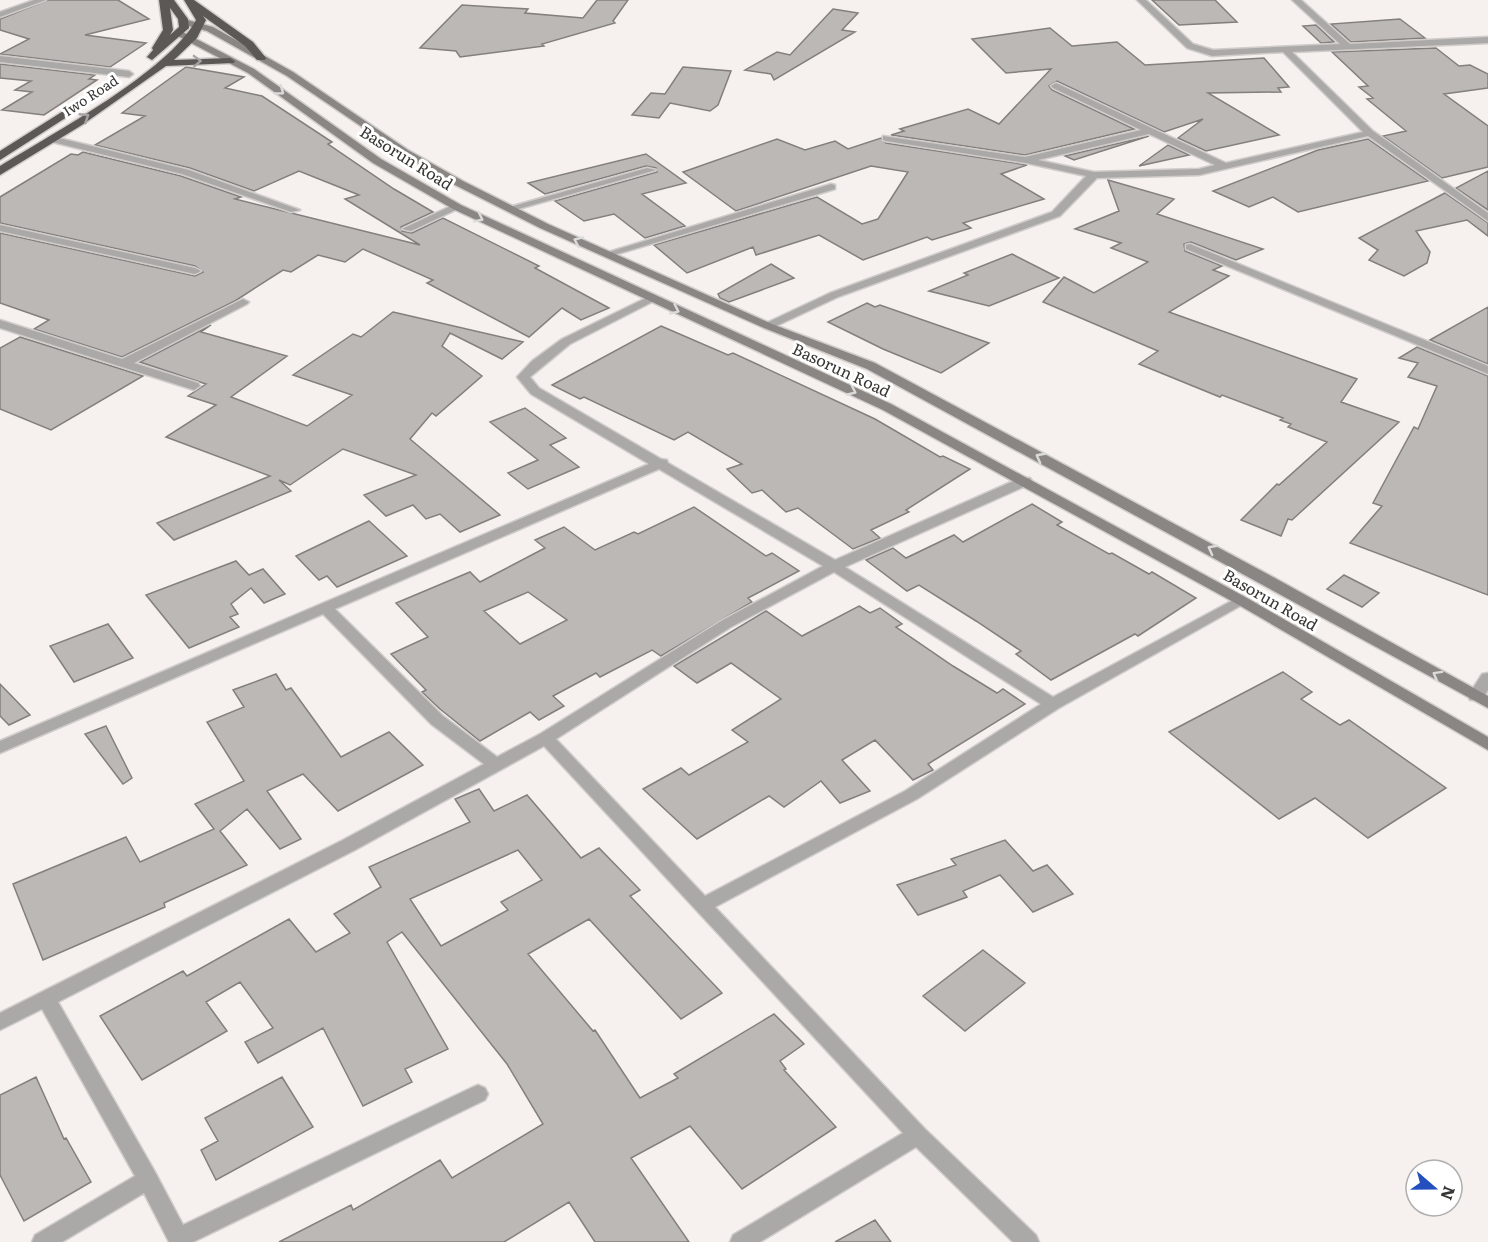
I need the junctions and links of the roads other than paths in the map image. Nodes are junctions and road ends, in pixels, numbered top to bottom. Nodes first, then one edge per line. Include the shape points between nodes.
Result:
1 (42, 0) edge
2 (164, 0) edge
3 (169, 0) edge
4 (1141, 0) edge
5 (1296, 0) edge
6 (190, 2) edge
7 (0, 15) edge
8 (184, 22) junction
9 (201, 26) junction
10 (179, 33) junction
11 (192, 39) junction
12 (1471, 40) junction
13 (1488, 40) edge
14 (1347, 46) junction
15 (1488, 49) edge
16 (1286, 51) junction
17 (261, 58) junction
18 (0, 60) edge
19 (230, 61) junction
20 (165, 63) junction
21 (141, 65) junction
22 (129, 74) junction
23 (1056, 86) dead end
24 (1149, 132) junction
25 (1370, 133) junction
26 (886, 138) dead end
27 (51, 139) junction
28 (0, 156) edge
29 (1026, 160) junction
30 (1225, 166) junction
31 (651, 170) dead end
32 (0, 171) edge
33 (1094, 175) junction
34 (831, 187) dead end
35 (458, 207) junction
36 (511, 208) junction
37 (295, 210) dead end
38 (1488, 218) edge
39 (544, 226) junction
40 (0, 228) edge
41 (407, 229) dead end
42 (518, 238) junction
43 (1190, 247) dead end
44 (607, 254) junction
45 (195, 271) dead end
46 (651, 299) junction
47 (243, 302) dead end
48 (0, 324) edge
49 (768, 326) junction
50 (122, 364) junction
51 (1488, 370) edge
52 (194, 386) dead end
53 (662, 463) junction
54 (1025, 481) junction
55 (834, 566) junction
56 (1242, 601) junction
57 (324, 606) junction
58 (1488, 678) edge
59 (1482, 700) edge
60 (1053, 704) junction
61 (546, 738) junction
62 (1488, 744) edge
63 (0, 747) edge
64 (495, 764) junction
65 (703, 904) junction
66 (46, 1000) junction
67 (0, 1022) edge
68 (478, 1094) dead end
69 (918, 1135) junction
70 (148, 1179) junction
71 (179, 1240) edge
72 (43, 1242) edge
73 (741, 1242) edge
74 (1028, 1242) edge

1 - 7 street
2 - 21 highway via 167,36
3 - 8 highway
4 - 16 street via 1183,41 1200,50
5 - 14 street
6 - 9 highway
6 - 17 highway via 249,44
8 - 9 main road, Basorun Road
8 - 10 highway
9 - 11 highway, Iwo Road
9 - 17 main road, Basorun Road
10 - 11 main road, Basorun Road
10 - 21 highway, Iwo Road
11 - 19 main road, Basorun Road
11 - 20 highway, Iwo Road
12 - 13 street
12 - 14 street
12 - 15 street
14 - 16 street
16 - 25 street
17 - 36 main road, Basorun Road via 405,152
18 - 22 street
20 -> 19 highway
19 -> 35 main road, Basorun Road via 251,71 377,161
27 -> 20 highway, Iwo Road
21 - 22 highway, Iwo Road
22 - 28 highway, Iwo Road
23 - 24 street
24 - 29 street
24 - 30 street
25 - 30 street
25 - 38 street
26 - 29 street
27 - 32 highway, Iwo Road
27 - 37 street via 185,172
29 - 33 street
30 - 33 street via 1188,172
31 - 36 street
33 - 49 street via 1056,214 834,295
34 - 44 street
35 - 41 street
35 -> 42 main road, Basorun Road
36 - 39 main road, Basorun Road
39 - 42 main road
44 -> 39 main road, Basorun Road
40 - 45 street
42 - 46 main road, Basorun Road
43 - 51 street
44 - 49 main road, Basorun Road
46 - 53 street via 555,349 523,377 535,391
46 -> 54 main road, Basorun Road via 887,407
47 - 50 street
48 - 50 street
59 -> 49 main road, Basorun Road via 871,366
50 - 52 street
53 - 55 street
53 - 57 street
54 - 55 street
54 - 56 main road, Basorun Road
55 - 60 street
55 - 61 street via 726,624
56 - 60 street
56 - 62 main road, Basorun Road
57 - 63 street
57 - 64 street via 437,720
58 - 59 street
60 - 65 street via 911,795
61 - 64 street
61 - 65 street
64 - 66 street via 349,845
65 - 69 street
66 - 67 street
66 - 70 street
68 - 71 street
69 - 73 street
69 - 74 street
70 - 71 street
70 - 72 street

